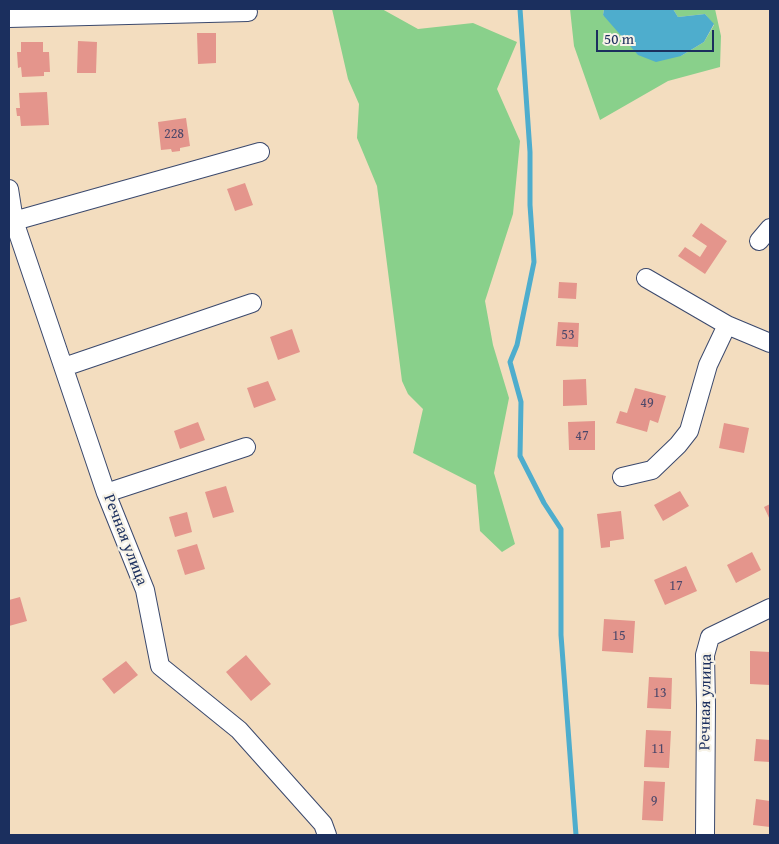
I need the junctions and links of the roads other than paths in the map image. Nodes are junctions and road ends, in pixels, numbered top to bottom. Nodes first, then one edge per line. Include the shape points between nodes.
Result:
1 (248, 12) dead end
2 (9, 18) edge
3 (260, 152) dead end
4 (9, 189) edge
5 (14, 221) junction
6 (646, 278) dead end
7 (252, 303) dead end
8 (726, 325) junction
9 (770, 342) edge
10 (64, 367) junction
11 (246, 447) dead end
12 (622, 477) dead end
13 (106, 493) junction
14 (770, 608) edge
15 (327, 835) edge
16 (705, 835) edge

1 - 2 street
3 - 5 street
4 - 5 street, Речная улица
5 - 10 street, Речная улица
6 - 8 street
7 - 10 street
8 - 9 street
8 - 12 street via 708,366 689,431 652,470
10 - 13 street, Речная улица
11 - 13 street
13 - 15 street, Речная улица via 145,590 160,666 239,730 323,824
14 - 16 street, Речная улица via 710,637 705,655

